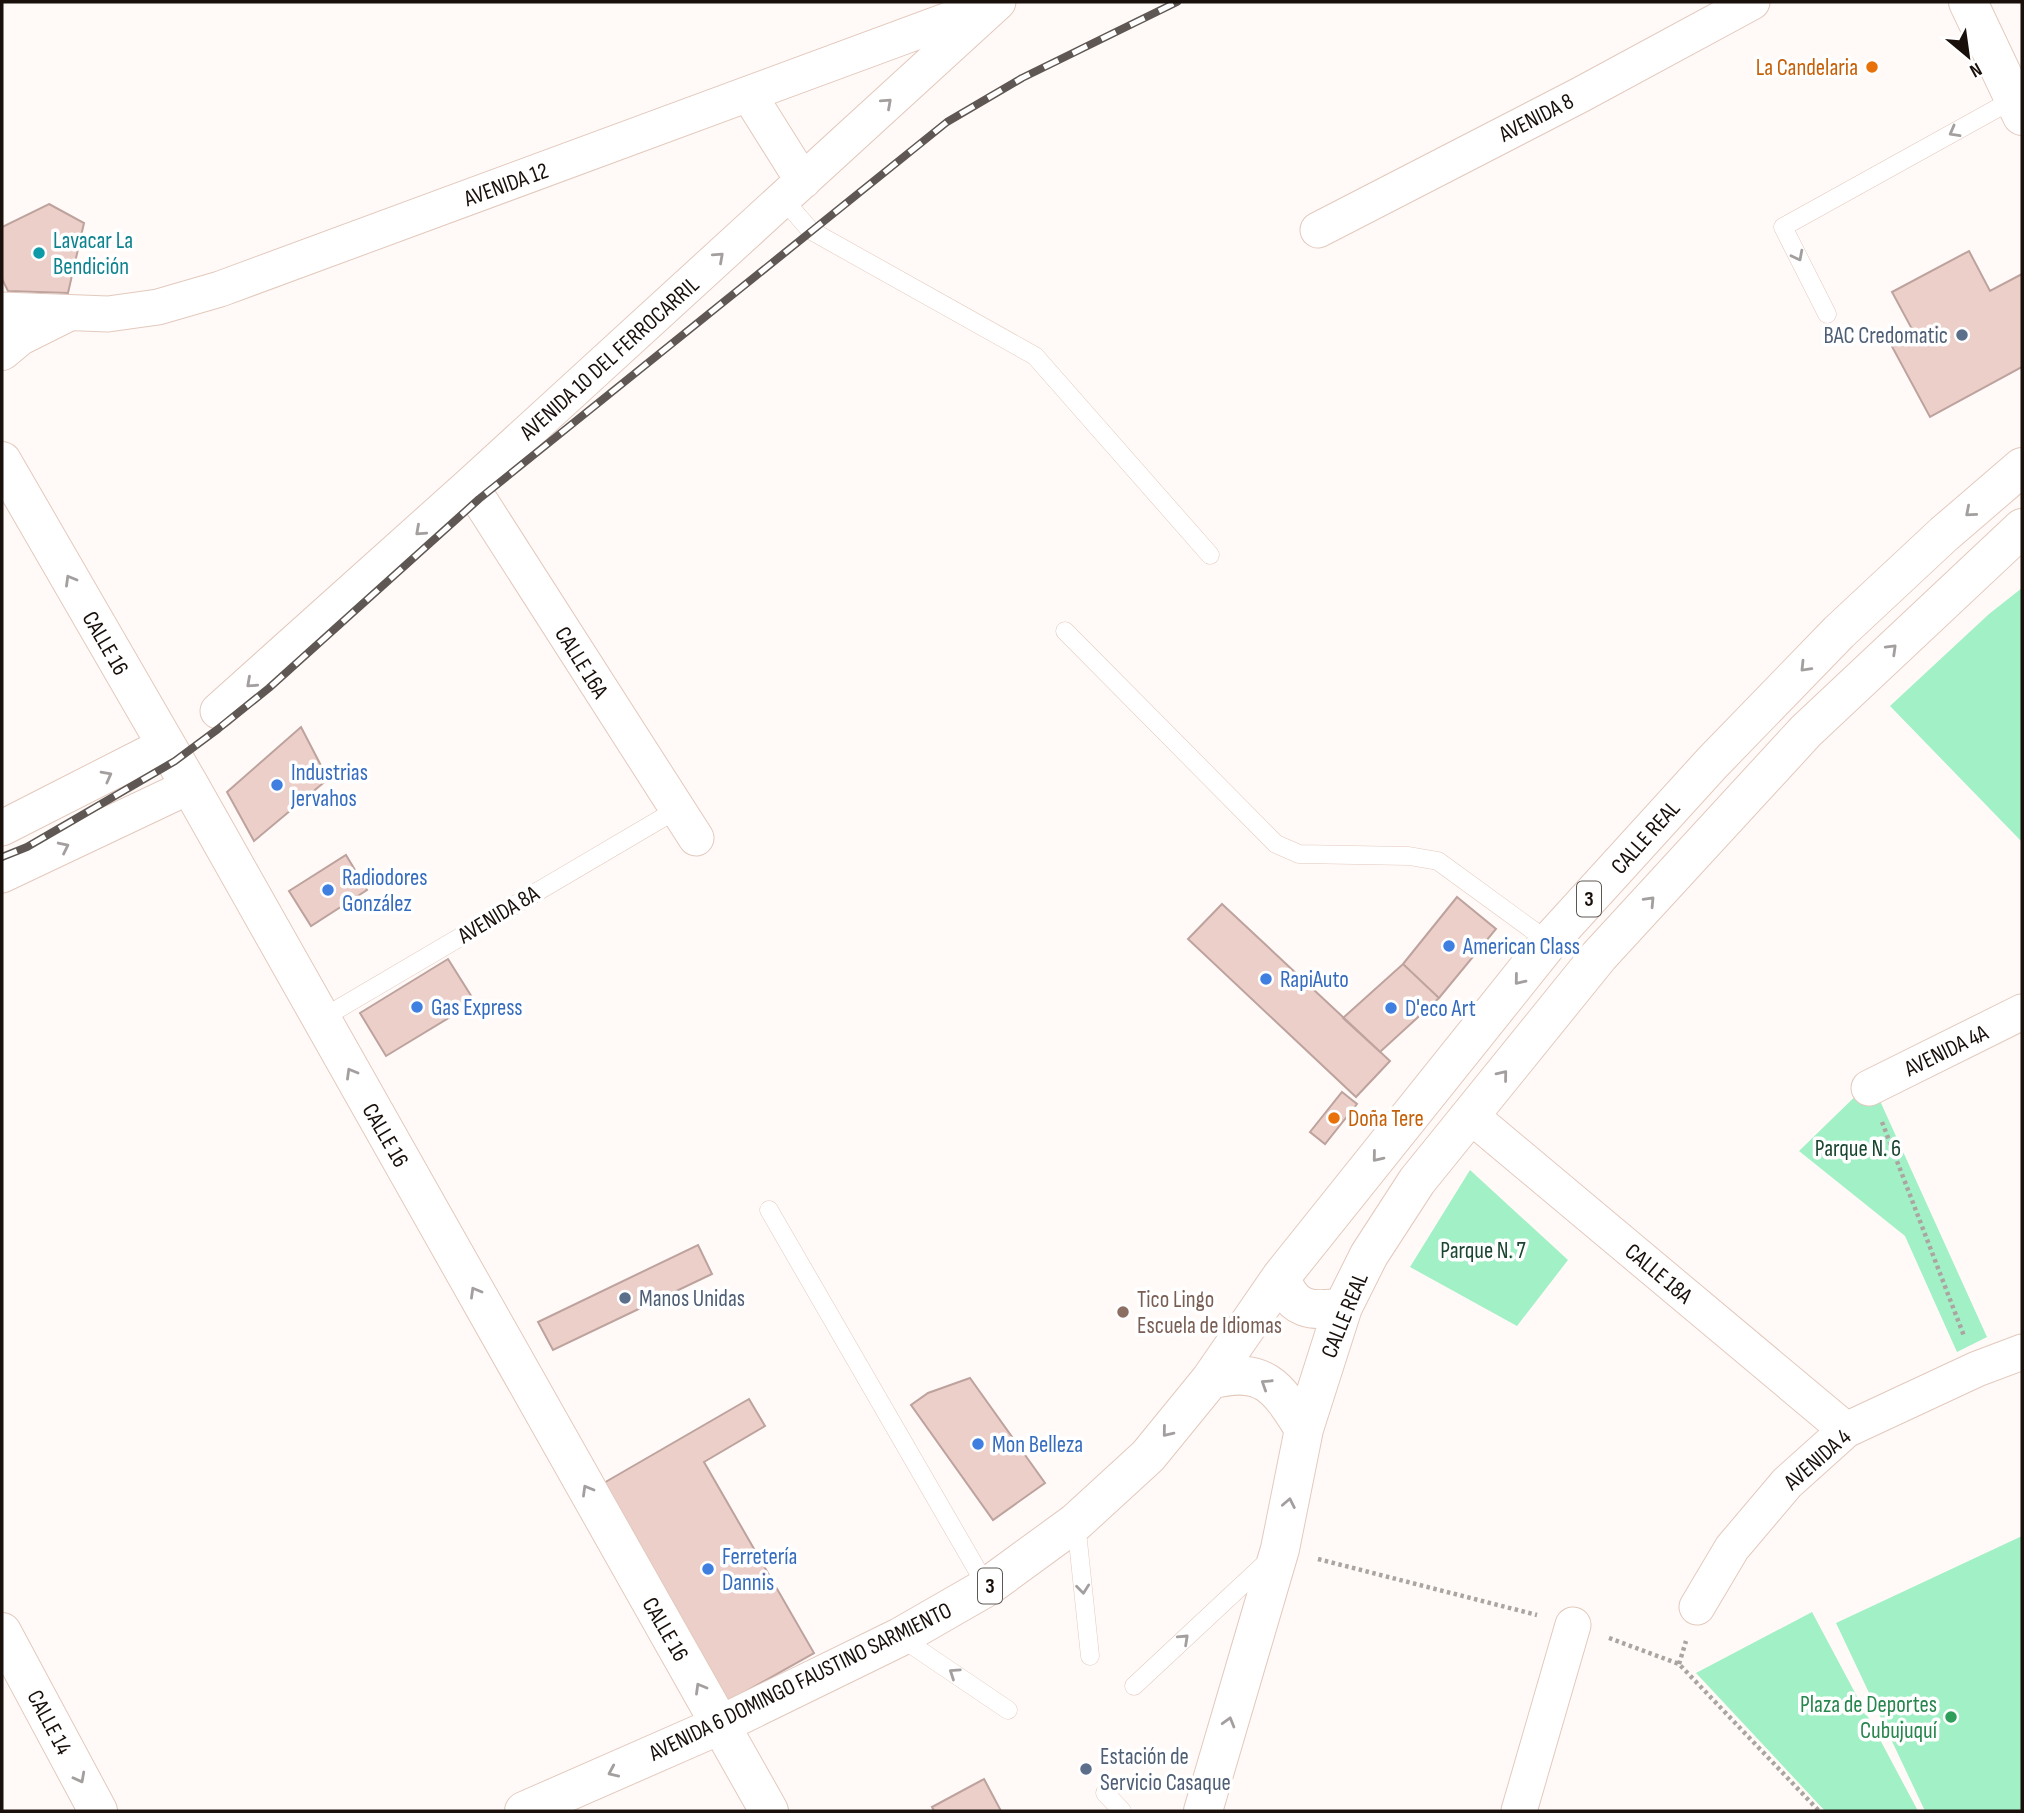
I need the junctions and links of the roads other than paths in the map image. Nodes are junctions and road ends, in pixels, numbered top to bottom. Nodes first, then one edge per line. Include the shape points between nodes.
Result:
1 (998, 2) edge
2 (1752, 2) edge
3 (1968, 2) edge
4 (749, 94) junction
5 (2018, 107) edge
6 (793, 190) junction
7 (1318, 230) dead end
8 (2, 310) edge
9 (64, 314) junction
10 (1827, 314) dead end
11 (2, 351) edge
12 (2, 461) edge
13 (2022, 467) edge
14 (470, 485) junction
15 (2022, 528) edge
16 (1210, 555) dead end
17 (1065, 631) dead end
18 (218, 711) dead end
19 (165, 745) junction
20 (190, 786) junction
21 (676, 810) junction
22 (2, 828) edge
23 (696, 838) dead end
24 (2, 875) edge
25 (1549, 942) junction
26 (2022, 1012) edge
27 (321, 1019) junction
28 (1869, 1088) road end
29 (1471, 1116) junction
30 (769, 1210) dead end
31 (1281, 1277) junction
32 (1343, 1307) junction
33 (2022, 1352) edge
34 (1210, 1380) junction
35 (1304, 1429) junction
36 (1846, 1430) junction
37 (1076, 1522) junction
38 (1280, 1549) junction
39 (987, 1587) junction
40 (1697, 1607) dead end
41 (1573, 1625) road end
42 (2, 1632) edge
43 (900, 1637) junction
44 (1090, 1656) dead end
45 (1134, 1686) dead end
46 (1008, 1710) dead end
47 (720, 1725) junction
48 (1105, 1793) dead end
49 (98, 1811) edge
50 (524, 1811) edge
51 (769, 1811) edge
52 (1122, 1811) edge
53 (1203, 1811) edge
54 (1519, 1811) edge

1 - 4 street, AVENIDA 12
6 -> 1 street, AVENIDA 10 DEL FERROCARRIL
2 - 7 street, AVENIDA 8
3 - 5 main road
4 - 6 street
4 - 9 street, AVENIDA 12 via 220,289 158,307
5 -> 10 lane via 1783,227
14 -> 6 street, AVENIDA 10 DEL FERROCARRIL
6 - 16 lane via 810,230 1035,356
8 - 9 street, AVENIDA 12
9 - 11 main road via 20,336
19 -> 12 main road, CALLE 16
13 -> 25 main road, CALLE REAL / 3 via 1839,632
14 -> 18 street, AVENIDA 10 DEL FERROCARRIL
14 - 21 street, CALLE 16A
29 -> 15 main road, CALLE REAL / 3 via 1599,956 1806,731
17 - 25 lane via 1276,844 1299,854 1409,856 1438,861
19 - 20 main road, CALLE 16
22 -> 19 street
24 -> 20 street
20 - 27 main road, CALLE 16
21 - 23 street, CALLE 16A
21 - 27 lane, AVENIDA 8A
25 -> 31 main road, CALLE REAL / 3
26 - 28 street, AVENIDA 4A
47 -> 27 main road, CALLE 16
29 - 32 main road, CALLE REAL / 3 via 1417,1181 1369,1255
29 - 36 street, CALLE 18A
30 - 39 lane
31 - 32 main road via 1286,1292 1300,1306 1318,1311
31 - 34 main road, CALLE REAL / 3
32 - 35 main road, CALLE REAL / 3
33 - 36 street, AVENIDA 4
35 -> 34 main road via 1285,1398 1263,1380 1235,1373
34 -> 37 main road, AVENIDA 6 DOMINGO FAUSTINO SARMIENTO / 3 via 1147,1456
38 -> 35 main road, 3
36 - 40 street, AVENIDA 4 via 1787,1483 1732,1548
37 - 39 main road, AVENIDA 6 DOMINGO FAUSTINO SARMIENTO / 3
37 -> 44 lane
45 -> 38 lane
53 -> 38 main road, 3
39 - 43 main road, AVENIDA 6 DOMINGO FAUSTINO SARMIENTO / 3
41 - 54 street
42 -> 49 main road, CALLE 14
46 -> 43 lane
43 - 47 main road, AVENIDA 6 DOMINGO FAUSTINO SARMIENTO / 3
47 -> 50 main road, AVENIDA 6 DOMINGO FAUSTINO SARMIENTO / 3
47 - 51 main road, CALLE 16
48 - 52 lane

